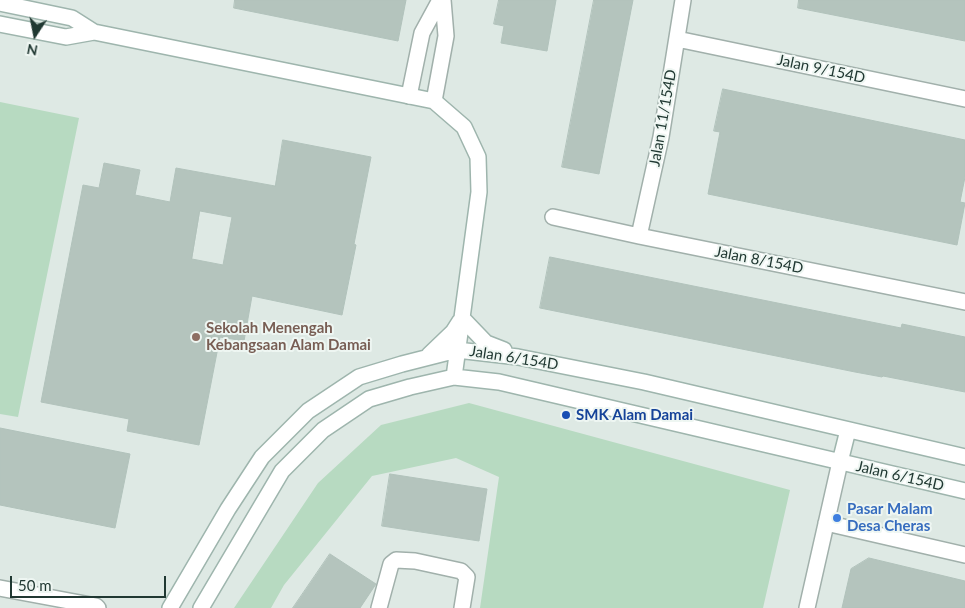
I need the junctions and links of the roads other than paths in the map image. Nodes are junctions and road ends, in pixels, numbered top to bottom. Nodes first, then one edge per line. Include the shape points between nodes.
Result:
1 (20, 0) edge
2 (441, 0) edge
3 (683, 0) edge
4 (0, 3) edge
5 (38, 11) junction
6 (0, 24) edge
7 (94, 32) junction
8 (677, 39) junction
9 (409, 96) junction
10 (965, 99) edge
11 (434, 101) junction
12 (553, 217) dead end
13 (639, 236) junction
14 (965, 302) edge
15 (462, 318) junction
16 (457, 350) junction
17 (518, 357) junction
18 (426, 358) junction
19 (454, 377) junction
20 (848, 430) junction
21 (965, 457) edge
22 (840, 462) junction
23 (965, 491) edge
24 (826, 523) junction
25 (965, 554) edge
26 (0, 588) edge
27 (98, 608) edge
28 (170, 608) edge
29 (201, 608) edge
30 (379, 608) edge
31 (462, 608) edge
32 (807, 608) edge

1 - 5 street
2 - 9 street via 422,33
2 - 11 street via 446,36
3 - 8 street, Jalan 11/154D
4 - 5 street
5 - 7 street via 72,18
6 - 7 street via 66,37
7 - 9 street
8 - 10 street, Jalan 9/154D
8 - 13 street, Jalan 11/154D
9 - 11 street
11 - 15 street via 464,127 478,157 480,192
12 - 13 street, Jalan 8/154D
13 - 14 street, Jalan 8/154D
15 - 16 street
15 - 17 street via 486,343
15 - 18 street via 453,332
16 - 17 street, Jalan 6/154D
16 - 18 street, Jalan 6/154D
16 - 19 street
17 - 20 street, Jalan 6/154D via 644,382
18 - 28 street, Jalan 6/154D via 359,378 308,411 262,457
19 - 22 street, Jalan 6/154D via 499,382
19 - 29 street, Jalan 6/154D via 369,399 323,430 282,471
20 - 21 street, Jalan 6/154D
20 - 22 street
22 - 23 street, Jalan 6/154D
22 - 24 street
24 - 25 street
24 - 32 street
26 - 27 street
30 - 31 street via 391,564 396,560 461,571 467,578

